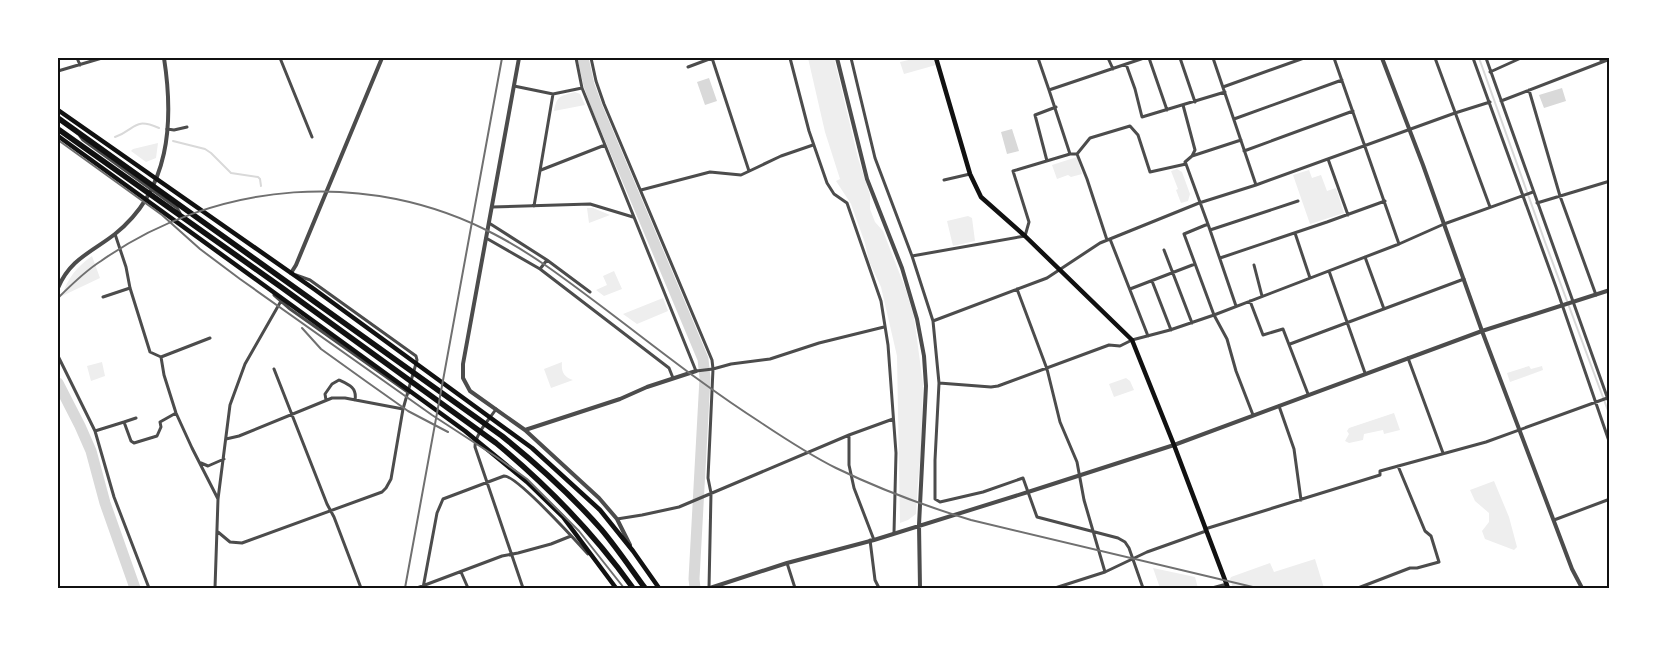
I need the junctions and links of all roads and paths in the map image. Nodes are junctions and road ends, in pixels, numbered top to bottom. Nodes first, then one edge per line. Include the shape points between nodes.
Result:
1 (78, 58) edge
2 (102, 58) edge
3 (164, 58) edge
4 (280, 58) edge
5 (382, 58) edge
6 (519, 58) edge
7 (576, 58) edge
8 (591, 58) edge
9 (712, 58) edge
10 (790, 58) edge
11 (837, 58) edge
12 (851, 58) edge
13 (936, 58) edge
14 (1038, 58) edge
15 (1108, 58) edge
16 (1144, 58) edge
17 (1149, 58) edge
18 (1180, 58) edge
19 (1213, 58) edge
20 (1304, 58) edge
21 (1334, 58) edge
22 (1382, 58) edge
23 (1435, 58) edge
24 (1473, 58) edge
25 (1486, 58) edge
26 (1521, 58) edge
27 (1600, 58) edge
28 (1610, 59) edge
29 (1602, 62) junction
30 (80, 64) junction
31 (1126, 64) junction
32 (688, 67) dead end
33 (1113, 69) junction
34 (58, 71) edge
35 (1490, 72) junction
36 (1342, 80) junction
37 (513, 86) junction
38 (1223, 87) junction
39 (582, 88) junction
40 (1049, 90) junction
41 (1529, 90) junction
42 (1225, 92) junction
43 (553, 94) junction
44 (1501, 101) junction
45 (1195, 102) junction
46 (1490, 102) junction
47 (1183, 105) junction
48 (1056, 107) junction
49 (58, 110) edge
50 (1167, 110) junction
51 (1353, 111) junction
52 (1456, 113) junction
53 (65, 116) junction
54 (58, 118) edge
55 (1234, 119) junction
56 (187, 127) dead end
57 (58, 129) edge
58 (167, 129) junction
59 (1409, 130) junction
60 (58, 136) edge
61 (312, 137) dead end
62 (1241, 140) junction
63 (605, 145) junction
64 (813, 145) junction
65 (1366, 145) junction
66 (1244, 151) junction
67 (1070, 154) junction
68 (1077, 154) junction
69 (1192, 156) junction
70 (1328, 159) junction
71 (1047, 161) junction
72 (1186, 164) junction
73 (541, 170) junction
74 (749, 171) junction
75 (970, 174) junction
76 (157, 179) junction
77 (944, 180) dead end
78 (1610, 181) edge
79 (1256, 185) junction
80 (152, 189) junction
81 (641, 190) junction
82 (1533, 192) junction
83 (1522, 196) junction
84 (1560, 196) junction
85 (146, 200) junction
86 (1278, 200) dead end
87 (1298, 201) dead end
88 (1385, 201) junction
89 (1199, 203) junction
90 (1537, 204) junction
91 (534, 206) junction
92 (492, 207) junction
93 (1280, 207) junction
94 (1490, 207) junction
95 (1348, 215) junction
96 (633, 218) junction
97 (489, 223) junction
98 (1208, 224) junction
99 (1444, 224) junction
100 (1210, 230) junction
101 (1295, 233) junction
102 (115, 234) junction
103 (193, 236) junction
104 (1025, 236) junction
105 (486, 238) junction
106 (1109, 239) junction
107 (1400, 244) junction
108 (1164, 250) dead end
109 (912, 256) junction
110 (1365, 257) junction
111 (1220, 258) junction
112 (546, 260) junction
113 (1195, 264) junction
114 (1254, 265) dead end
115 (540, 269) junction
116 (1060, 270) junction
117 (1329, 271) junction
118 (291, 273) junction
119 (1172, 273) junction
120 (1310, 278) junction
121 (1464, 279) junction
122 (1152, 281) junction
123 (263, 285) junction
124 (58, 288) edge
125 (130, 288) junction
126 (1017, 289) junction
127 (1130, 289) junction
128 (1610, 290) edge
129 (590, 292) dead end
130 (1596, 295) junction
131 (1262, 296) junction
132 (104, 297) dead end
133 (281, 301) junction
134 (1250, 301) junction
135 (1573, 302) junction
136 (1562, 305) junction
137 (1236, 306) junction
138 (1384, 309) junction
139 (1214, 315) junction
140 (933, 321) junction
141 (1192, 323) junction
142 (1348, 323) junction
143 (884, 327) junction
144 (1171, 330) junction
145 (1482, 331) junction
146 (1148, 336) junction
147 (210, 338) dead end
148 (1132, 340) junction
149 (1290, 344) junction
150 (58, 356) edge
151 (160, 357) junction
152 (1408, 358) junction
153 (274, 369) dead end
154 (1047, 369) junction
155 (712, 370) junction
156 (698, 371) junction
157 (1365, 373) junction
158 (673, 378) junction
159 (939, 383) junction
160 (409, 393) junction
161 (1308, 394) junction
162 (1607, 398) edge
163 (326, 400) junction
164 (355, 400) junction
165 (1596, 402) junction
166 (1610, 405) edge
167 (1279, 406) junction
168 (403, 409) junction
169 (496, 409) junction
170 (176, 413) junction
171 (291, 415) junction
172 (1253, 415) junction
173 (136, 418) dead end
174 (893, 419) junction
175 (124, 422) junction
176 (1519, 429) junction
177 (525, 430) junction
178 (95, 431) junction
179 (849, 436) junction
180 (226, 439) junction
181 (1610, 444) edge
182 (1174, 445) junction
183 (1443, 453) junction
184 (224, 459) junction
185 (201, 463) junction
186 (1398, 466) junction
187 (1079, 475) junction
188 (486, 483) junction
189 (1028, 492) junction
190 (711, 493) junction
191 (1610, 498) edge
192 (218, 499) junction
193 (1301, 500) junction
194 (330, 510) junction
195 (617, 519) junction
196 (1554, 520) junction
197 (919, 525) junction
198 (1206, 530) junction
199 (218, 532) junction
200 (1094, 532) junction
201 (894, 533) junction
202 (571, 536) junction
203 (872, 540) junction
204 (633, 551) junction
205 (511, 554) junction
206 (1133, 560) junction
207 (787, 563) junction
208 (601, 567) junction
209 (461, 572) junction
210 (1105, 572) junction
211 (1227, 586) edge
212 (423, 587) edge
213 (149, 588) edge
214 (214, 588) edge
215 (360, 588) edge
216 (417, 588) edge
217 (468, 588) edge
218 (523, 588) edge
219 (616, 588) edge
220 (632, 588) edge
221 (645, 588) edge
222 (659, 588) edge
223 (710, 588) edge
224 (795, 588) edge
225 (879, 588) edge
226 (920, 588) edge
227 (1055, 588) edge
228 (1143, 588) edge
229 (1212, 588) edge
230 (1358, 588) edge
231 (1582, 588) edge

1 - 30 street
2 - 30 street
3 - 58 street via 168,91
4 - 61 street
5 - 118 street
6 - 37 street
7 - 39 street
8 - 81 street via 604,104
9 - 32 street
9 - 74 street
10 - 64 street
11 - 197 street via 867,179 918,319 926,386
12 - 109 street via 875,158
13 - 75 main road
14 - 40 street
15 - 33 street
16 - 31 street
17 - 50 street
18 - 45 street
19 - 38 street
20 - 38 street
21 - 36 street
22 - 59 street
23 - 52 street
24 - 46 street
25 - 35 street
26 - 35 street
27 - 29 street
28 - 29 street
29 - 41 street
30 - 34 street
31 - 33 street
31 - 50 street via 1142,116
33 - 40 street
35 - 44 street
36 - 51 street
36 - 55 street
37 - 43 street
37 - 92 street
38 - 42 street
39 - 43 street
39 - 63 street
40 - 48 street
41 - 44 street
41 - 84 street
42 - 45 street
42 - 55 street
43 - 73 street
44 - 82 street
45 - 47 street
46 - 52 street
46 - 83 street
47 - 50 street
47 - 69 street via 1195,150
48 - 67 street
48 - 71 street via 1035,115
49 - 53 main road
51 - 65 street
51 - 66 street
52 - 59 street
52 - 94 street
53 - 76 main road
53 - 80 street via 82,140
54 - 221 highway via 502,436 579,505
55 - 62 street
56 - 58 street
57 - 220 highway via 496,443 571,511
58 - 76 street
59 - 65 street
59 - 99 street
60 - 85 main road
62 - 66 street
62 - 69 street
63 - 73 street
63 - 96 street
64 - 74 street
64 - 143 street via 827,183 834,194 847,203 880,301
65 - 70 street
65 - 88 street
66 - 79 street
67 - 68 street
67 - 71 street
68 - 72 street via 1090,138 1130,126 1138,135 1150,172
68 - 106 street
69 - 72 street
70 - 79 street
70 - 95 street
71 - 104 street via 1013,171 1029,222
72 - 89 street
73 - 91 street
74 - 81 street via 741,175 710,172
75 - 77 street
75 - 104 main road via 983,199
76 - 80 street
76 - 118 main road
78 - 84 street
79 - 89 street
80 - 85 street
80 - 103 street via 177,208
81 - 155 street via 708,351
82 - 83 street
82 - 90 street
83 - 94 street
83 - 136 street
84 - 90 street
84 - 130 street
85 - 102 street
85 - 103 main road
86 - 93 street
87 - 93 street
88 - 95 street
88 - 107 street
89 - 98 street
89 - 106 street
90 - 135 street
91 - 92 street
91 - 96 street via 590,204
92 - 97 street
93 - 100 street
94 - 99 street
95 - 101 street
96 - 156 street
97 - 105 street
97 - 112 street
98 - 100 street
98 - 113 street via 1184,234
99 - 107 street
99 - 121 street
100 - 111 street
101 - 111 street
101 - 120 street
102 - 124 street via 69,268
102 - 125 street
103 - 123 main road
104 - 109 street
104 - 116 main road
105 - 115 street
105 - 169 street via 462,371 470,391
106 - 116 street
106 - 127 street
107 - 110 street
108 - 119 street
109 - 140 street
110 - 117 street
110 - 138 street
111 - 137 street
112 - 115 street
112 - 129 street
113 - 119 street
113 - 139 street
114 - 131 street
115 - 158 street via 669,368
116 - 126 street
116 - 148 main road
117 - 120 street
117 - 142 street
118 - 160 street via 310,280 416,356
118 - 204 main road via 532,448 600,510
119 - 122 street
119 - 141 street
120 - 131 street
121 - 138 street
121 - 145 street
122 - 127 street
122 - 144 street
123 - 133 street
123 - 208 main road via 465,431 527,482 563,517
125 - 132 street
125 - 151 street via 150,352
126 - 140 street
126 - 154 street
127 - 146 street
128 - 130 street
130 - 135 street
131 - 134 street
133 - 160 street
133 - 180 street via 245,364 230,405
134 - 137 street
134 - 149 street via 1263,335 1283,329
135 - 136 street
135 - 162 street
136 - 145 street
136 - 165 street
137 - 139 street
138 - 142 street
139 - 141 street
139 - 172 street via 1227,339
140 - 159 street
141 - 144 street
142 - 149 street
142 - 157 street
143 - 155 street via 770,359
143 - 174 street
144 - 146 street
145 - 152 street
145 - 176 street
146 - 148 street
147 - 151 street
148 - 154 street
148 - 182 main road
149 - 161 street
150 - 178 street
151 - 170 street
152 - 157 street
152 - 183 street
153 - 171 street
154 - 159 street via 991,387
154 - 187 street via 1060,422 1077,462
155 - 156 street
155 - 190 street via 708,478
156 - 158 street
157 - 161 street
158 - 177 street
159 - 189 street via 935,498 940,502 958,498 1023,478
160 - 168 street
161 - 167 street
162 - 165 street
162 - 166 street
163 - 164 street
163 - 164 street via 332,384 340,380 354,389
163 - 171 street
164 - 168 street
165 - 176 street
165 - 181 street
167 - 172 street
167 - 193 street via 1294,449
168 - 194 street via 391,479 386,488
169 - 177 street
169 - 188 street via 474,444
170 - 175 street via 160,422 157,436 134,443
170 - 185 street
171 - 180 street
171 - 194 street
172 - 182 street
173 - 175 street
174 - 179 street
174 - 201 street via 896,453
175 - 178 street
176 - 183 street
176 - 196 street
177 - 195 street via 599,498
178 - 213 street via 114,498
179 - 190 street
179 - 203 street via 849,465 854,488
180 - 184 street
182 - 187 street
182 - 198 main road
183 - 186 street
184 - 185 street via 208,466
184 - 192 street
185 - 192 street
186 - 193 street via 1380,470 1380,475
186 - 230 street via 1425,531 1431,536 1439,562 1410,568
187 - 189 street
187 - 200 street
188 - 202 street via 510,477
188 - 205 street
188 - 212 street via 442,499
189 - 197 street
189 - 200 street via 1037,517
190 - 195 street via 679,507
190 - 223 street
191 - 196 street
192 - 199 street
193 - 198 street
194 - 199 street via 242,543 230,542
194 - 215 street
195 - 204 street
196 - 231 street
197 - 201 street
197 - 226 street
198 - 206 street
198 - 211 main road
199 - 214 street
200 - 206 street via 1125,542
200 - 210 street
201 - 203 street
202 - 205 street
202 - 208 street
203 - 207 street
203 - 225 street via 875,580
204 - 222 main road
205 - 209 street
205 - 218 street
206 - 210 street
206 - 228 street
207 - 223 street
207 - 224 street
208 - 219 main road
209 - 212 street
209 - 217 street
210 - 227 street
211 - 229 street
212 - 216 street

